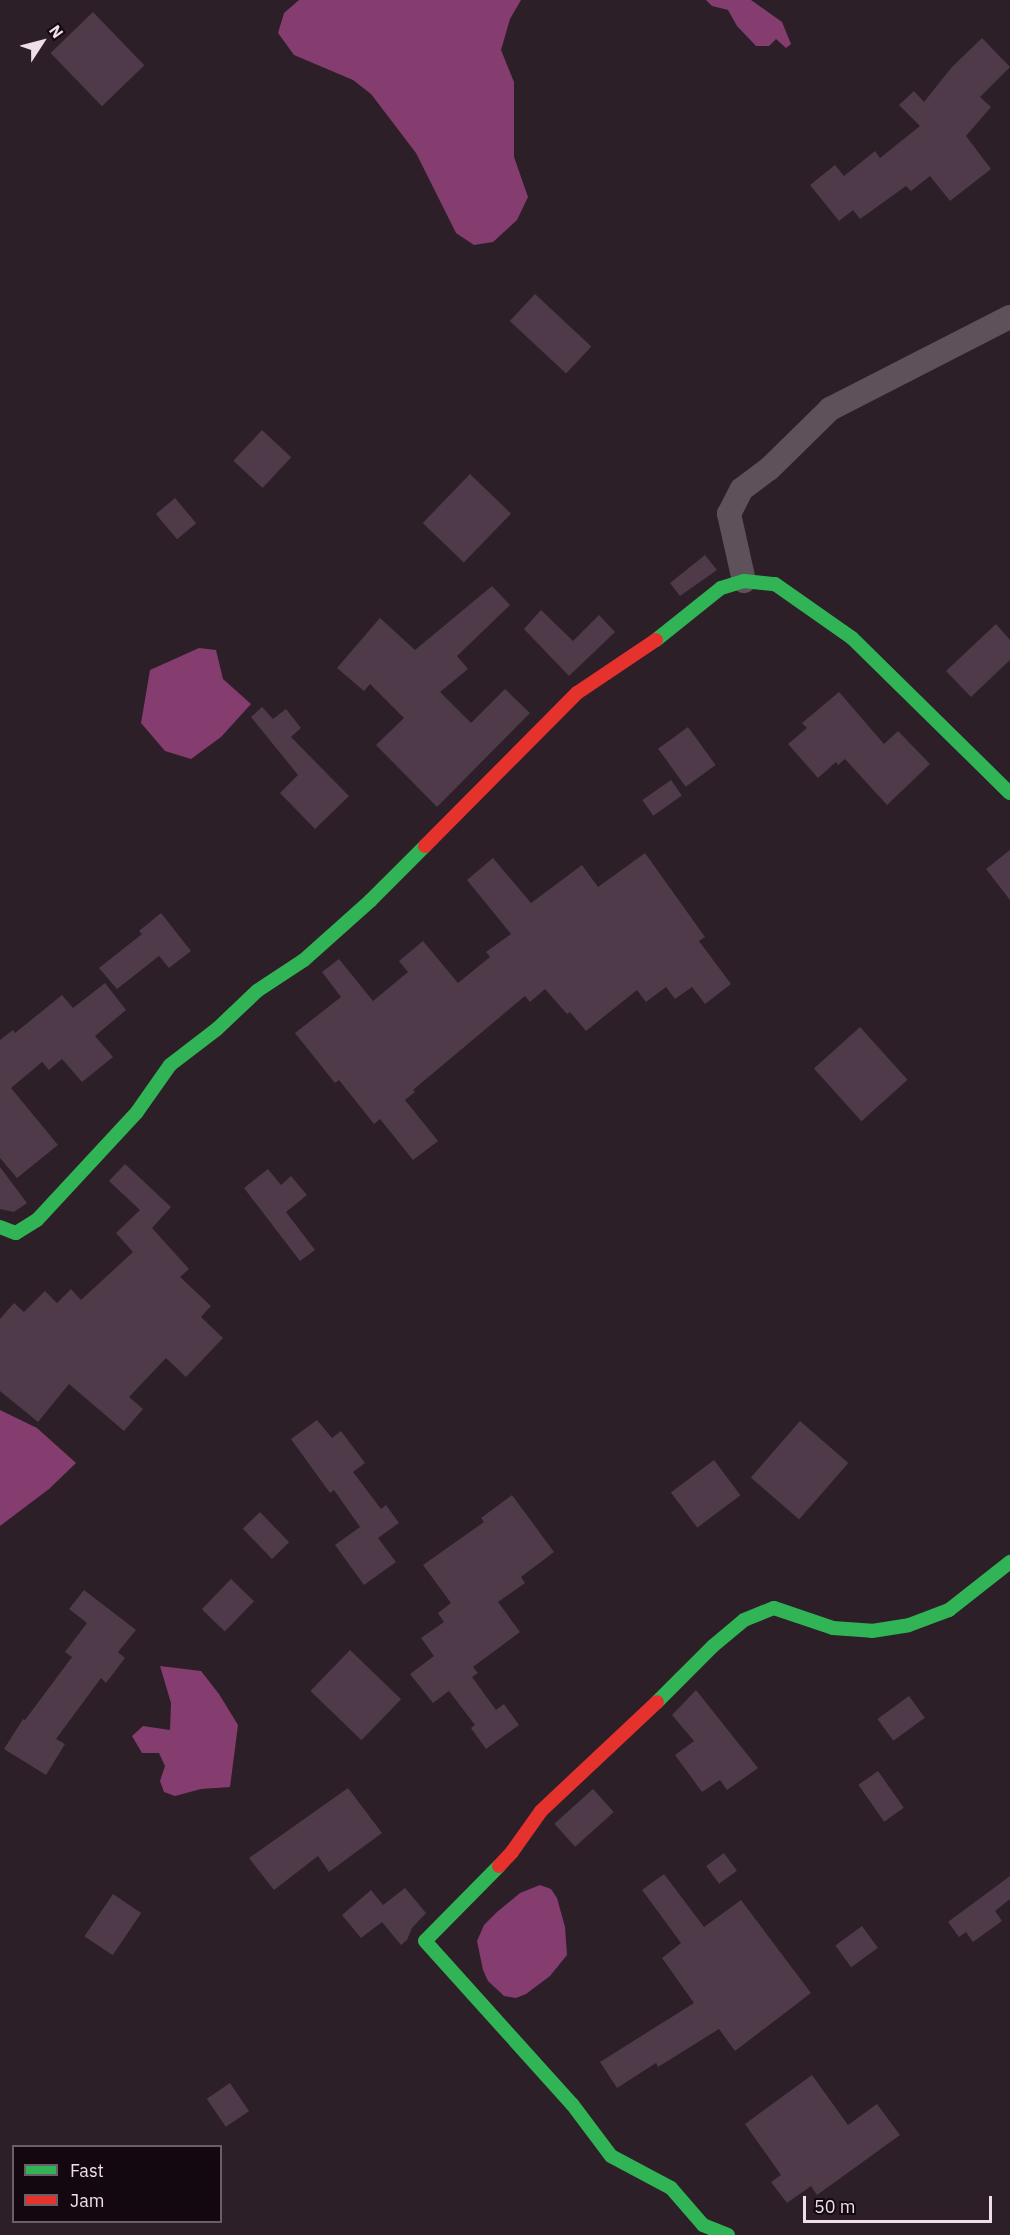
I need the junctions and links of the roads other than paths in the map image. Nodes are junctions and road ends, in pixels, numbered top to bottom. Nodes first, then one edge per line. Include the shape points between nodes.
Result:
1 (1010, 317) edge
2 (744, 581) junction
3 (1010, 793) edge
4 (0, 1227) edge
5 (1010, 1563) edge
6 (728, 2235) edge

1 - 2 street via 830,409 769,469 742,489 729,514
2 - 3 street via 776,584 852,638
2 - 4 street via 721,588 661,636 577,693 370,900 304,960 257,991 217,1029 170,1065 138,1112 37,1220 16,1233
5 - 6 street via 950,1610 909,1625 872,1631 834,1628 774,1608 744,1620 541,1811 512,1852 425,1941 572,2104 611,2156 671,2188 703,2225

